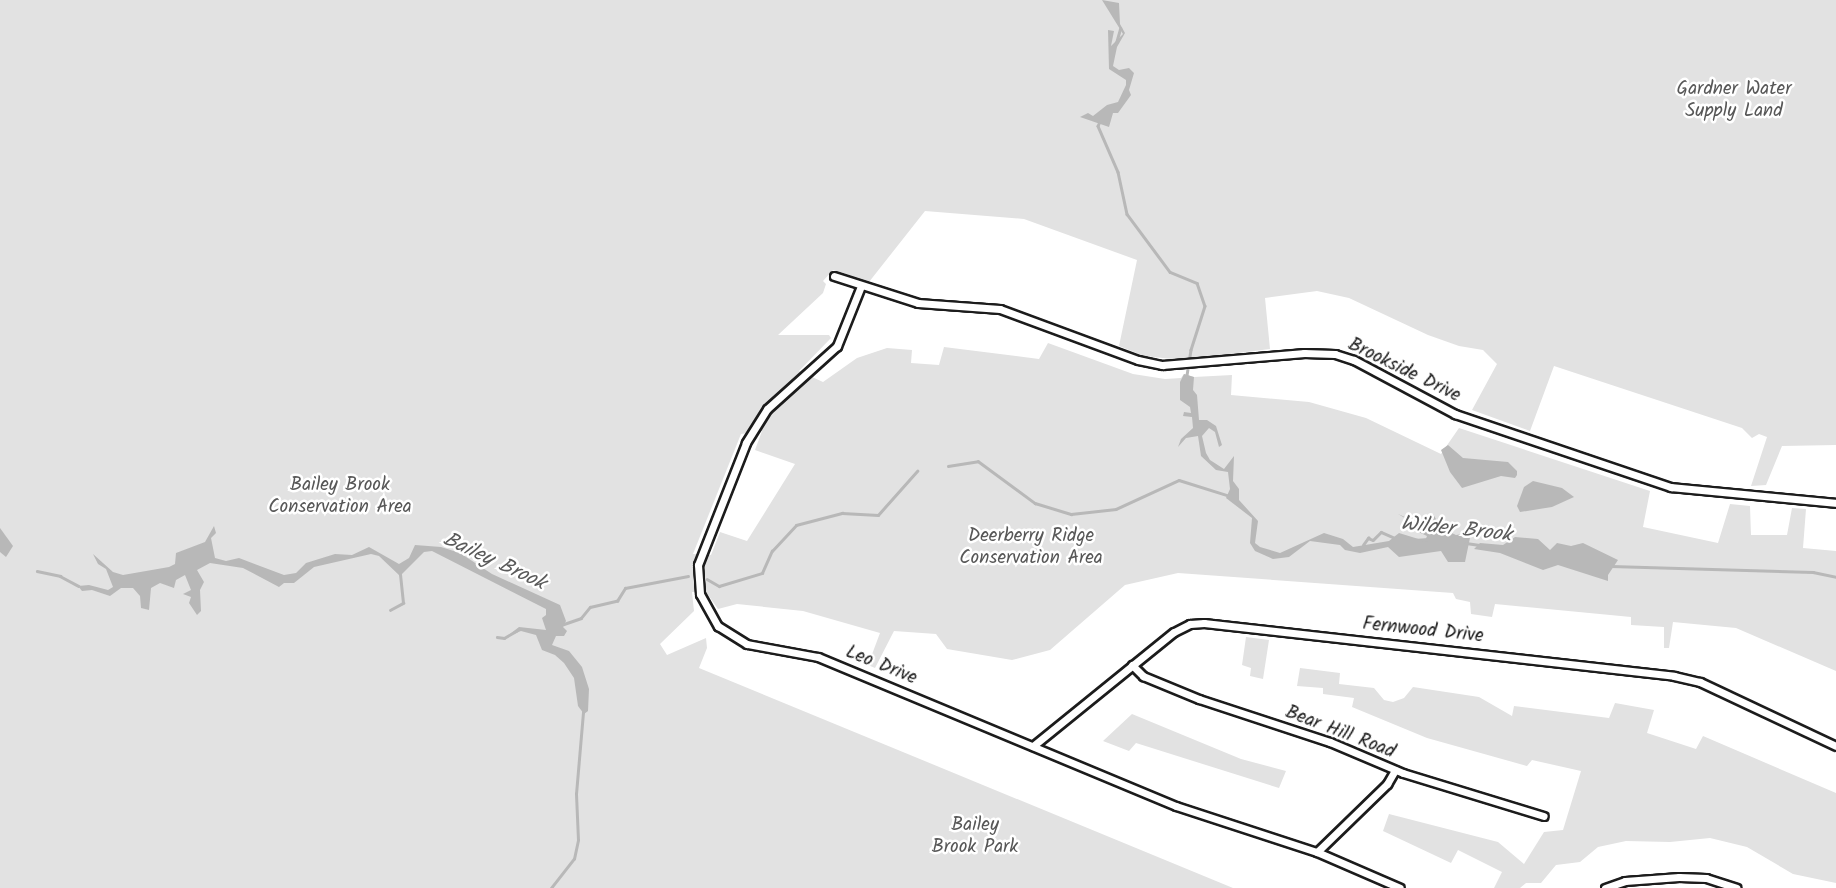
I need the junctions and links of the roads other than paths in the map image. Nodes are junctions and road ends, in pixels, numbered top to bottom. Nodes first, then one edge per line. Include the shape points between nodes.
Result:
1 (834, 276) dead end
2 (861, 286) junction
3 (1836, 503) edge
4 (1132, 665) junction
5 (1836, 746) edge
6 (1034, 747) junction
7 (1395, 770) junction
8 (1544, 816) dead end
9 (1317, 852) junction
10 (1400, 888) edge
11 (1605, 888) edge
12 (1736, 888) edge

1 - 2 street, Brookside Drive
2 - 3 street, Brookside Drive via 925,304 1000,309 1138,360 1179,365 1335,354 1455,414 1671,487
2 - 6 street, Leo Drive via 837,346 767,409 750,433 699,558 697,580 702,601 713,620 736,639 818,657
4 - 5 street, Fernwood Drive via 1178,629 1204,623 1655,673 1700,682
4 - 6 street, Fernwood Drive
4 - 7 street, Bear Hill Road via 1146,677 1187,695 1330,742
6 - 9 street, Leo Drive via 1177,806
7 - 8 street, Bear Hill Road
7 - 9 street via 1387,784
9 - 10 street, Leo Drive
11 - 12 street via 1625,881 1679,877 1706,878

